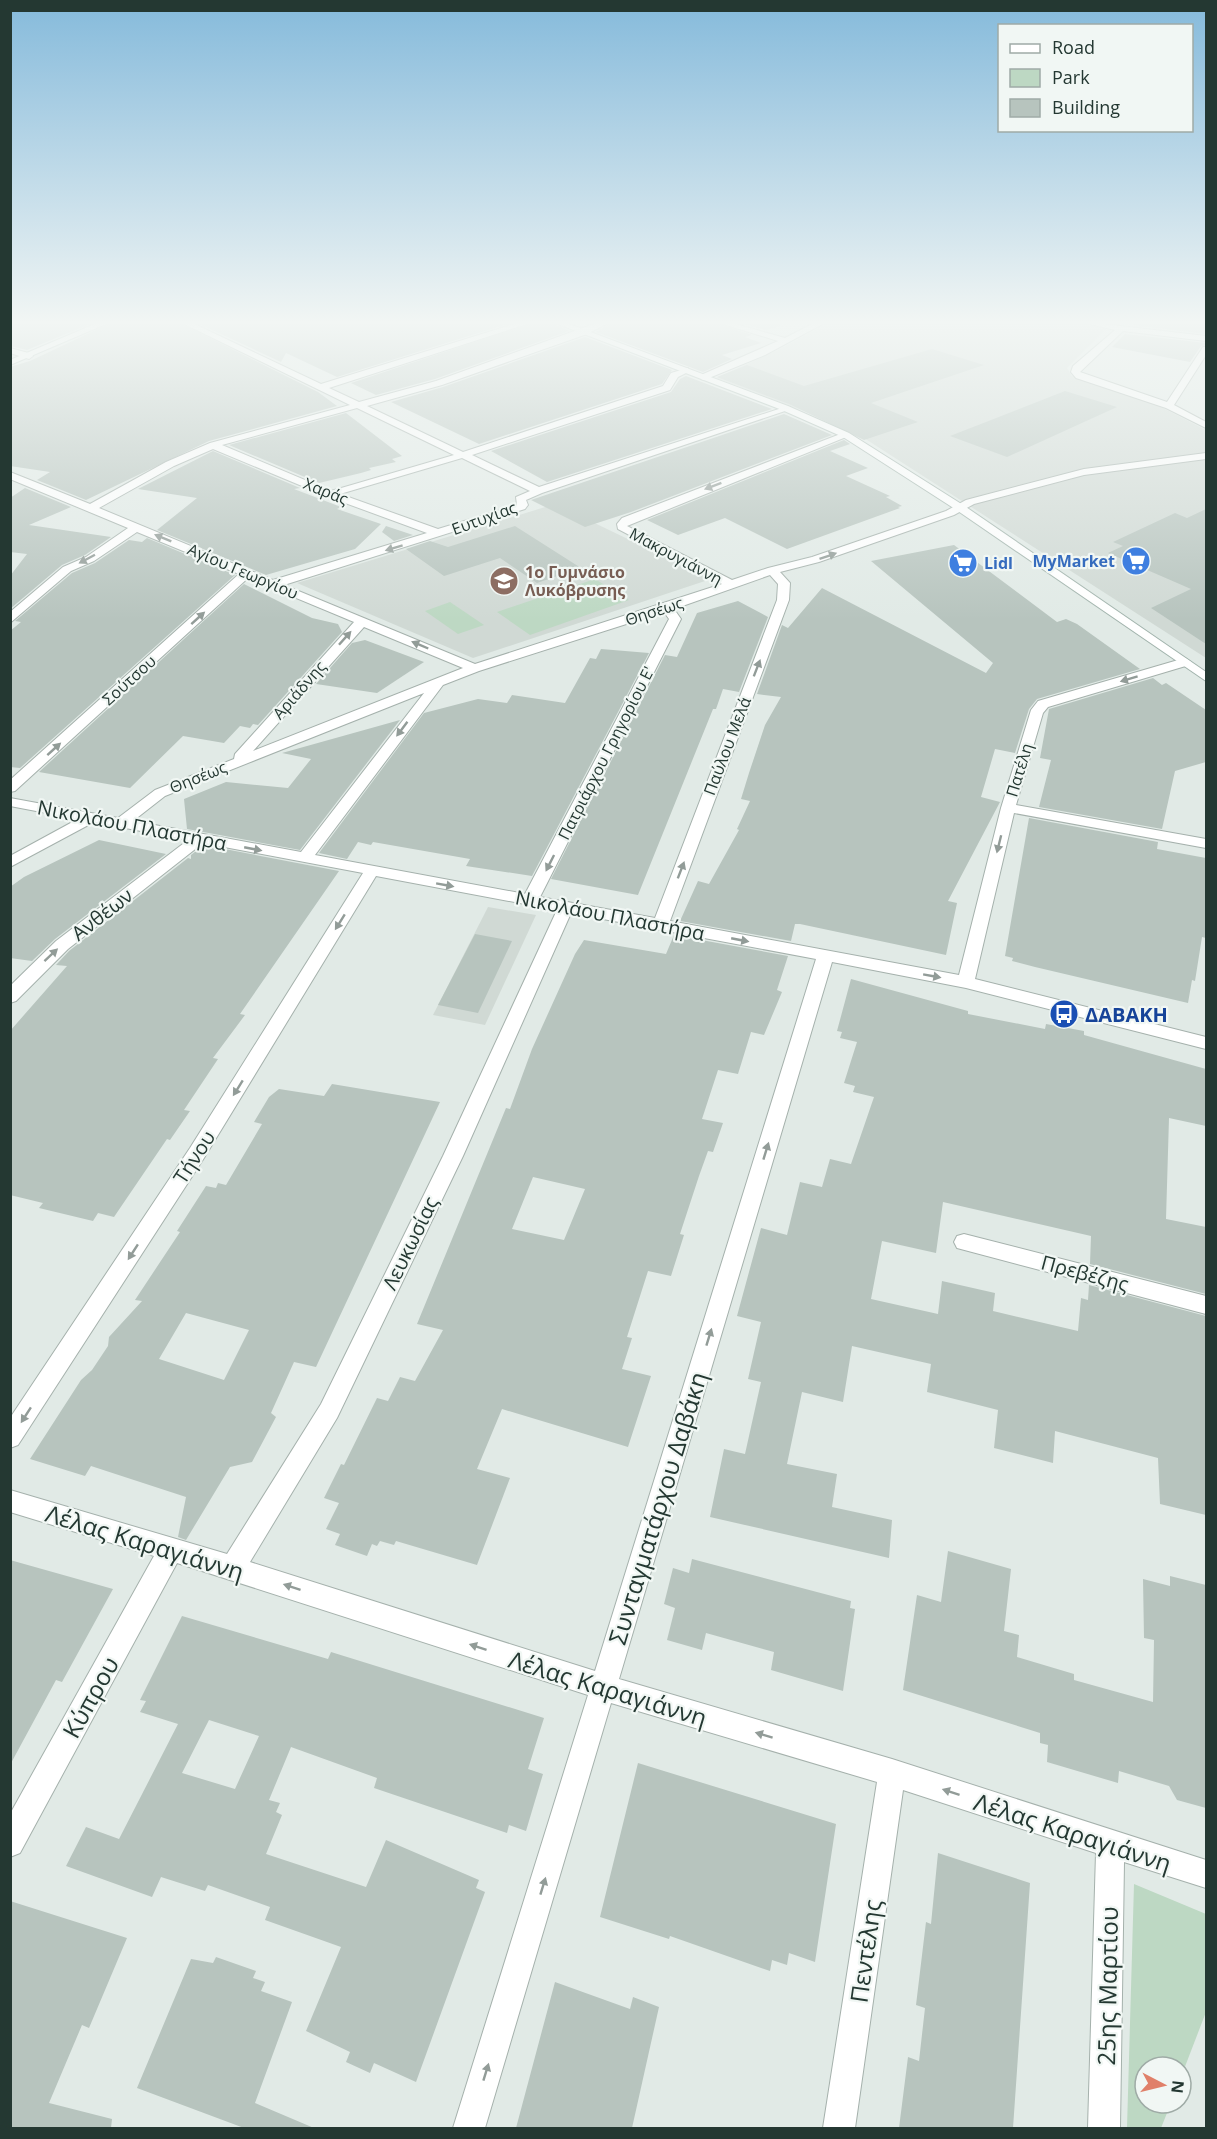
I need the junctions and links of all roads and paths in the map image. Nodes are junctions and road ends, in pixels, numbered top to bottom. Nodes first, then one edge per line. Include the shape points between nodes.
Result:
1 (298, 421) edge
2 (392, 421) edge
3 (567, 421) edge
4 (747, 421) edge
5 (814, 421) edge
6 (846, 435) junction
7 (213, 445) junction
8 (463, 455) junction
9 (1206, 456) edge
10 (10, 475) edge
11 (538, 491) junction
12 (330, 494) junction
13 (959, 507) junction
14 (91, 508) junction
15 (136, 528) junction
16 (440, 534) junction
17 (772, 570) junction
18 (248, 572) junction
19 (274, 584) junction
20 (731, 584) junction
21 (667, 607) junction
22 (10, 619) edge
23 (363, 620) junction
24 (1185, 662) junction
25 (474, 669) junction
26 (1206, 677) edge
27 (438, 682) junction
28 (237, 761) junction
29 (10, 788) edge
30 (10, 802) edge
31 (1008, 808) junction
32 (91, 818) junction
33 (120, 822) junction
34 (200, 838) junction
35 (1206, 844) edge
36 (304, 859) junction
37 (10, 862) edge
38 (371, 872) junction
39 (530, 900) junction
40 (566, 907) junction
41 (660, 924) junction
42 (825, 957) junction
43 (966, 982) junction
44 (10, 997) edge
45 (1206, 1043) edge
46 (964, 1242) dead end
47 (1206, 1305) edge
48 (10, 1438) edge
49 (10, 1501) edge
50 (170, 1551) junction
51 (232, 1568) junction
52 (603, 1687) junction
53 (892, 1773) junction
54 (10, 1843) edge
55 (1110, 1844) junction
56 (1206, 1874) edge
57 (469, 2128) edge
58 (839, 2128) edge
59 (1104, 2128) edge

1 - 7 street
2 - 8 street
3 - 8 street
4 - 11 street, Ευτυχίας
5 - 6 street
6 - 13 street
6 -> 20 street, Μακρυγιάννη via 626,520 621,527
7 - 12 street, Χαράς
7 - 14 street
8 - 11 street
8 - 12 street
9 - 13 street, Θησέως via 1084,472
10 - 14 street, Αγίου Γεωργίου
11 - 16 street, Ευτυχίας via 520,499 520,507
12 - 16 street, Χαράς
17 -> 13 street, Θησέως via 815,560
13 - 24 street
14 - 15 street, Αγίου Γεωργίου
18 -> 15 street, Αγίου Γεωργίου
15 -> 22 street via 90,559 67,569
16 -> 19 street, Ευτυχίας
17 - 20 street, Θησέως
41 -> 17 street, Παύλου Μελά via 783,600 784,583
18 - 19 street, Αγίου Γεωργίου
29 -> 18 street, Σούτσου
19 - 23 street, Αγίου Γεωργίου
20 - 21 street, Θησέως
21 - 25 street, Θησέως
21 -> 39 street, Πατριάρχου Γρηγορίου Ε' via 675,620
25 -> 23 street, Αγίου Γεωργίου
28 -> 23 street, Αριάδνης
24 - 26 street
24 -> 31 street, Πατέλη via 1043,704 1036,713
25 - 27 street, Θησέως
27 - 28 street, Θησέως
27 -> 36 street
28 - 33 street, Θησέως via 160,793
30 - 32 street, Νικολάου Πλαστήρα
31 - 35 street
31 -> 43 street, Πατέλη
32 - 33 street, Νικολάου Πλαστήρα
32 - 37 street
33 - 34 street, Νικολάου Πλαστήρα
34 -> 36 street, Νικολάου Πλαστήρα
44 -> 34 street, Ανθέων via 62,945
36 - 38 street, Νικολάου Πλαστήρα
38 -> 39 street, Νικολάου Πλαστήρα
38 -> 48 street, Τήνου via 198,1153
39 - 40 street, Νικολάου Πλαστήρα
40 - 41 street, Νικολάου Πλαστήρα
40 - 51 street, Λευκωσίας via 453,1156 329,1411
41 -> 42 street, Νικολάου Πλαστήρα
42 -> 43 street, Νικολάου Πλαστήρα
52 -> 42 street, Συνταγματάρχου Δαβάκη
43 - 45 street, Νικολάου Πλαστήρα
46 - 47 street, Πρεβέζης
49 - 50 street, Λέλας Καραγιάννη
50 - 51 street, Λέλας Καραγιάννη
50 - 54 street, Κύπρου
52 -> 51 street, Λέλας Καραγιάννη
53 -> 52 street, Λέλας Καραγιάννη
57 -> 52 street, Συνταγματάρχου Δαβάκη
55 -> 53 street, Λέλας Καραγιάννη
53 - 58 street, Πεντέλης
55 - 56 street, Λέλας Καραγιάννη
55 - 59 street, 25ης Μαρτίου

